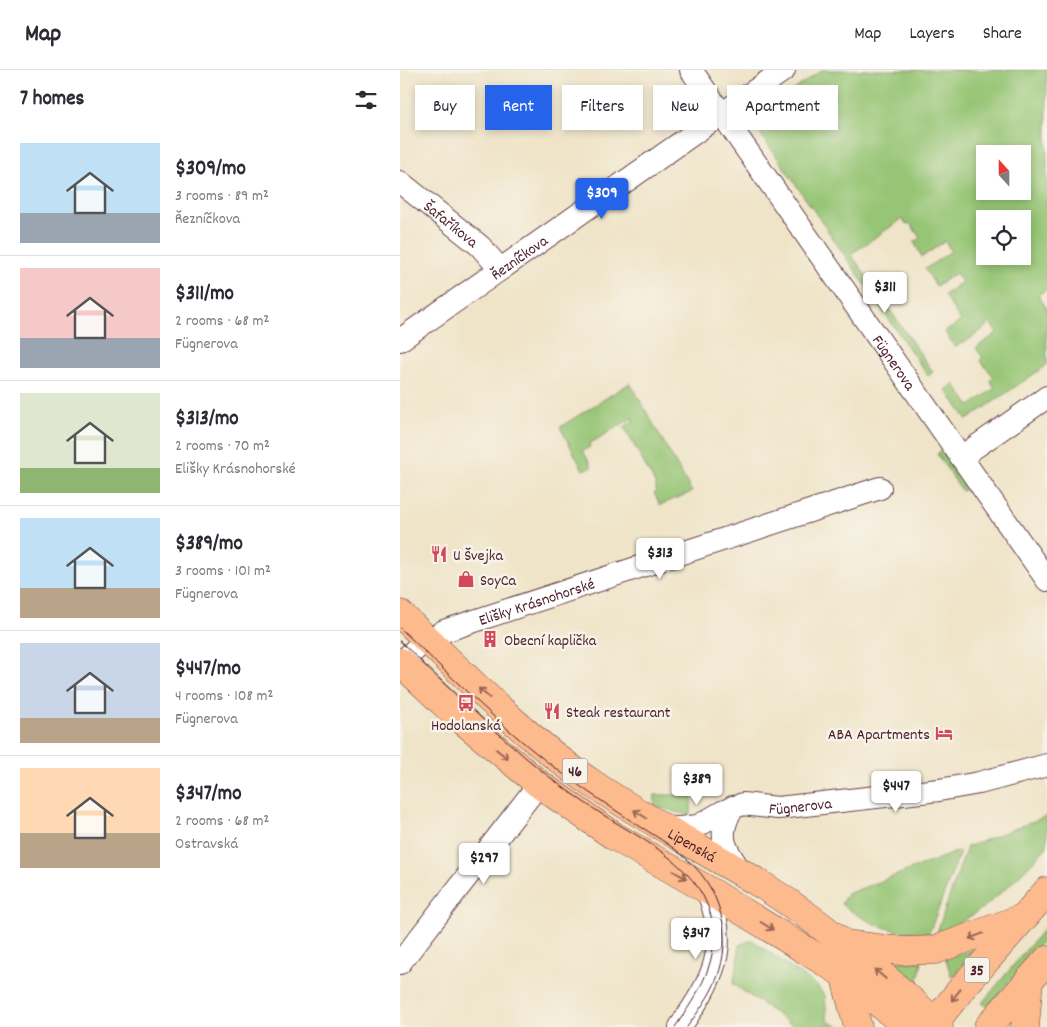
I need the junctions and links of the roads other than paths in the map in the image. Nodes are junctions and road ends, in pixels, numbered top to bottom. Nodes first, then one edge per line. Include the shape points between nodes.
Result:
1 (691, 70) edge
2 (784, 70) edge
3 (722, 113) junction
4 (400, 182) edge
5 (500, 269) junction
6 (400, 340) edge
7 (1047, 397) edge
8 (961, 457) junction
9 (880, 488) dead end
10 (1047, 580) edge
11 (400, 614) edge
12 (427, 640) junction
13 (400, 662) edge
14 (1047, 765) edge
15 (539, 784) junction
16 (733, 806) junction
17 (664, 828) junction
18 (743, 874) junction
19 (707, 890) junction
20 (1047, 891) edge
21 (1022, 918) junction
22 (844, 944) junction
23 (1047, 960) edge
24 (400, 963) edge
25 (844, 974) junction
26 (1028, 980) junction
27 (925, 1022) edge
28 (680, 1027) edge
29 (858, 1027) edge
30 (988, 1027) edge
31 (1025, 1027) edge

1 - 3 street, Fügnerova
2 - 3 street, Řezníčkova
3 - 5 street, Řezníčkova
3 - 8 street, Fügnerova
4 - 5 street, Šafaříkova via 480,246
5 - 6 street, Řezníčkova
7 - 8 street
8 - 10 street, Fügnerova
9 - 12 street, Elišky Krásnohorské via 453,628
11 - 12 main road, Lipenská
12 - 13 street, Elišky Krásnohorské
17 -> 12 main road, Lipenská / 46 via 562,762
13 -> 15 main road, Lipenská / 46 via 454,713
14 - 16 street, Fügnerova via 940,790 784,807
15 -> 19 main road, Lipenská / 46 via 614,836
15 - 24 street
16 - 17 street, Fügnerova via 698,826
16 - 18 street via 724,824 723,841
17 - 18 main road, Lipenská / 46
18 - 22 main road, Lipenská / 46
19 -> 25 main road, 46
19 - 28 street via 717,920 715,964 706,988
20 - 21 main road, 35
21 -> 22 main road via 935,950 901,951
21 -> 27 main road, 35 via 963,987
27 -> 22 main road, Lipenská / 46
23 - 26 main road
25 - 27 main road via 893,1015
25 - 29 main road
26 - 30 main road
26 - 31 main road

